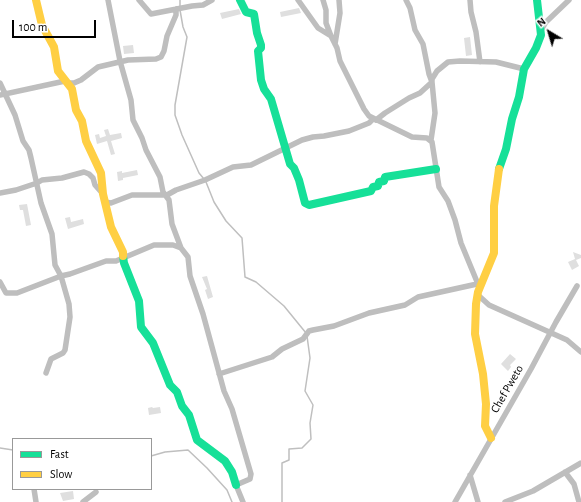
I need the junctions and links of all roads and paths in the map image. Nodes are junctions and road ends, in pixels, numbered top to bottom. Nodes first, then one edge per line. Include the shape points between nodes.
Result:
1 (36, 0) edge
2 (108, 0) edge
3 (139, 0) edge
4 (212, 0) edge
5 (240, 0) edge
6 (298, 0) edge
7 (323, 0) edge
8 (339, 0) edge
9 (406, 0) edge
10 (470, 0) edge
11 (537, 0) edge
12 (569, 0) edge
13 (176, 9) junction
14 (541, 30) junction
15 (331, 36) junction
16 (335, 44) junction
17 (120, 61) junction
18 (480, 62) junction
19 (524, 68) junction
20 (432, 82) junction
21 (0, 83) edge
22 (71, 84) junction
23 (2, 94) edge
24 (375, 119) junction
25 (431, 140) junction
26 (285, 148) junction
27 (436, 169) junction
28 (37, 183) junction
29 (0, 193) edge
30 (165, 195) junction
31 (104, 198) junction
32 (181, 248) junction
33 (124, 257) junction
34 (61, 276) junction
35 (0, 282) edge
36 (577, 286) dead end
37 (478, 289) junction
38 (551, 332) junction
39 (581, 352) edge
40 (46, 373) dead end
41 (219, 374) junction
42 (491, 438) junction
43 (581, 463) edge
44 (565, 472) junction
45 (470, 476) junction
46 (236, 485) junction
47 (34, 490) edge
48 (96, 492) dead end
49 (36, 502) edge
50 (83, 502) edge
51 (243, 502) edge
52 (455, 502) edge
53 (478, 502) edge
54 (505, 502) edge
55 (579, 502) edge

1 - 22 street via 42,25 54,47 58,71
2 - 17 street
3 - 13 street via 151,14
4 - 13 street via 203,5
5 - 26 street via 246,12 254,14 261,45 258,51 261,80 271,99
6 - 15 street via 318,28
7 - 15 street via 326,23
8 - 16 street via 340,13
9 - 20 street via 415,30 423,44
10 - 18 street
11 - 14 street
12 - 14 street
13 - 17 street via 161,56 156,59
14 - 19 street via 536,48
15 - 16 street
16 - 24 street via 340,61 364,109
17 - 22 street via 98,67
17 - 30 street via 134,121 160,177
18 - 19 street via 496,62
18 - 20 street via 446,63 435,74
19 - 37 street via 506,149 498,171 494,206 494,253
20 - 24 street via 420,93
20 - 25 street via 435,114
21 - 23 street
22 - 23 street
22 - 31 street via 86,141 98,164
23 - 28 street via 15,115 23,141 29,150
24 - 25 street via 415,138
24 - 26 street via 349,131 310,138
25 - 27 street
26 - 27 street via 290,166 294,168 300,180 308,205 372,190 379,182 384,181 385,177
26 - 30 street via 251,165 233,167
27 - 37 street via 439,187 448,201
28 - 29 street
28 - 31 street via 86,172 93,178
28 - 34 street via 52,234 55,265
30 - 31 street via 132,195 111,203
30 - 32 street via 169,200 172,224
31 - 33 street via 111,227
32 - 33 street via 173,245 154,245
32 - 41 street via 188,257 190,276
33 - 34 street
33 - 46 street via 124,265 139,301 141,327 153,343 170,385 177,392 182,406 189,415 197,440 225,461
34 - 35 street via 17,293 6,293
34 - 40 street via 68,294 69,330 64,352 51,359
36 - 38 street, Chef Pweto
37 - 38 street via 492,307
37 - 41 street via 418,297 405,305 369,313 343,324 313,330 272,357
37 - 42 street via 474,334 483,374 485,426
38 - 39 street via 567,340
38 - 42 street, Chef Pweto
41 - 46 street via 251,474 250,479
42 - 45 street, Chef Pweto
43 - 44 street
44 - 54 street via 525,495
44 - 55 street via 574,484
45 - 52 street, Chef Pweto
45 - 53 street
46 - 51 street
47 - 49 street
48 - 50 street

